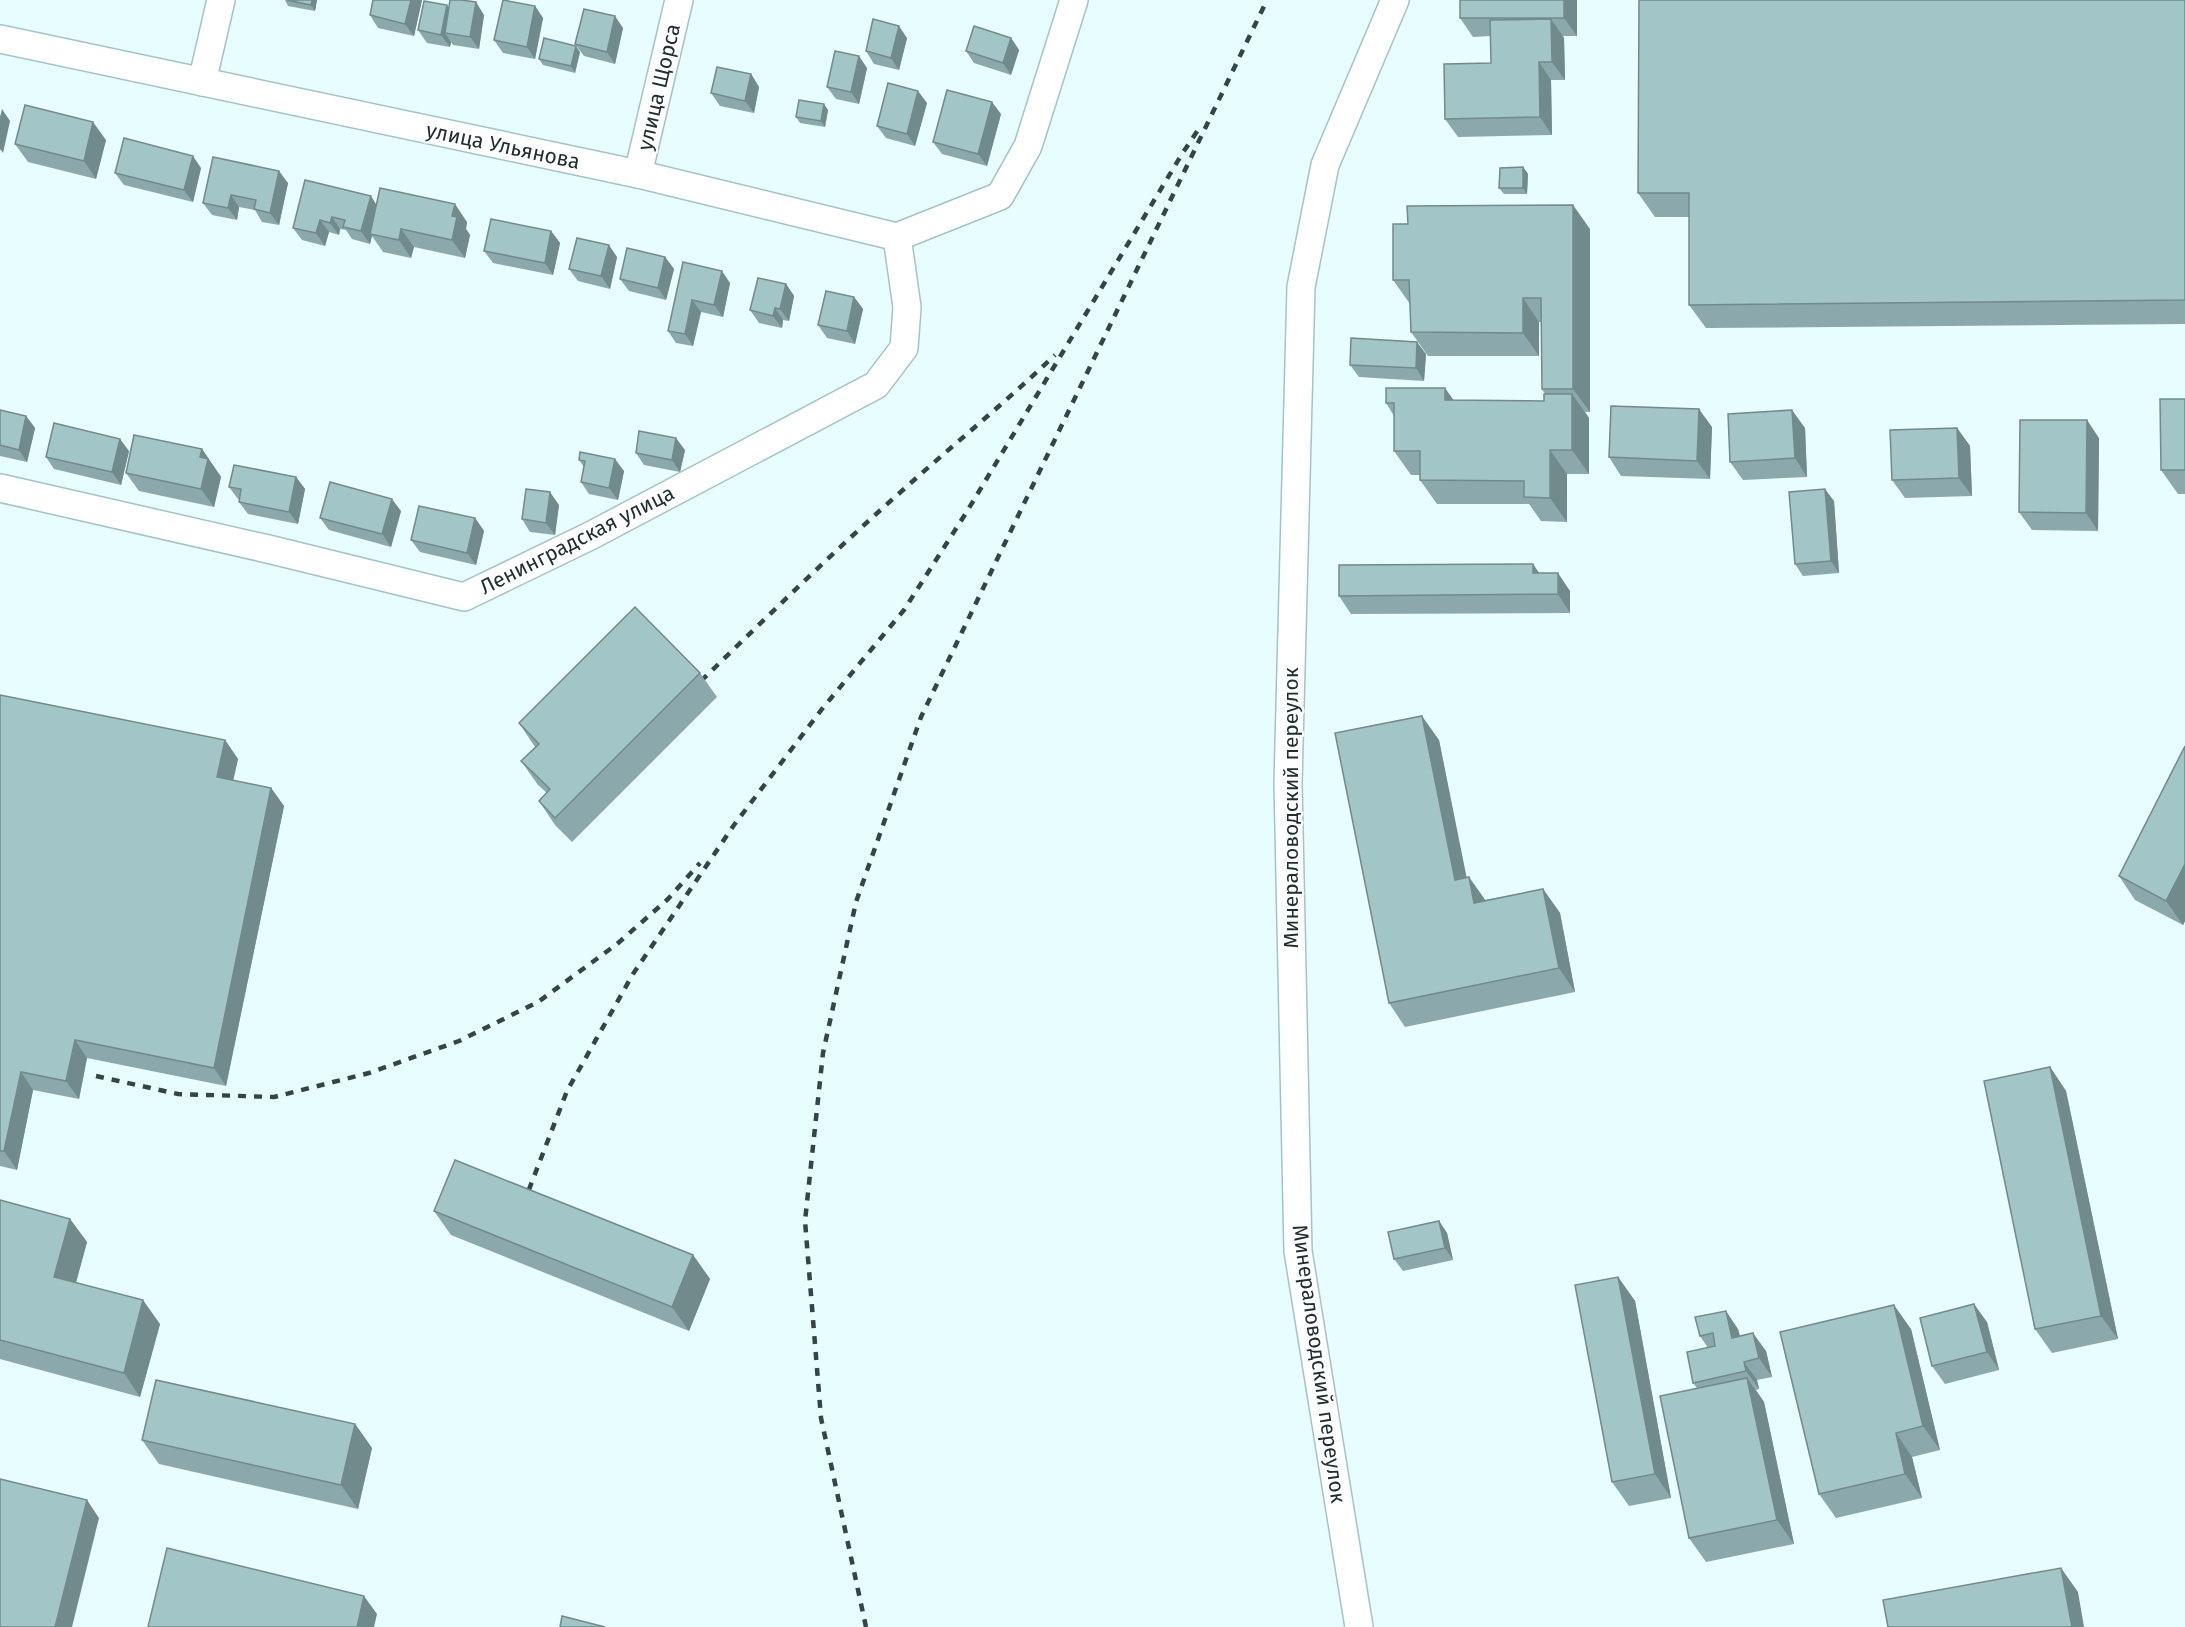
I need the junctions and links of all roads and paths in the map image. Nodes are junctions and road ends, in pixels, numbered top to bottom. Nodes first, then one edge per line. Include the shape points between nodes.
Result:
1 (221, 0) edge
2 (679, 0) edge
3 (1074, 0) edge
4 (1395, 0) edge
5 (0, 39) edge
6 (202, 82) junction
7 (638, 174) junction
8 (897, 237) junction
9 (0, 488) edge
10 (1359, 1627) edge

1 - 6 street
2 - 7 street, улица Щорса
3 - 8 street via 1028,146 1000,196
4 - 10 street, Минераловодский переулок via 1325,165 1301,287 1287,783 1298,1251
5 - 6 street, улица Ульянова
6 - 7 street, улица Ульянова
7 - 8 street, улица Ульянова
8 - 9 street, Ленинградская улица via 907,307 904,348 876,385 590,536 464,597

